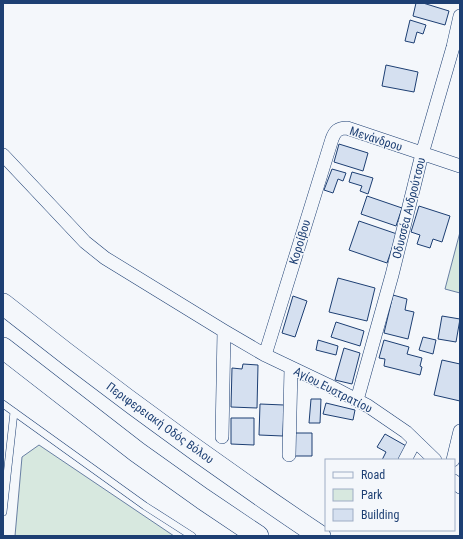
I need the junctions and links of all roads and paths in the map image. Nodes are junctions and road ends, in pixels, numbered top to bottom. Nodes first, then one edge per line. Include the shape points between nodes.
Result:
1 (460, 16) edge
2 (456, 48) edge
3 (337, 130) joint
4 (422, 154) junction
5 (3, 155) edge
6 (460, 166) edge
7 (3, 304) edge
8 (224, 331) junction
9 (3, 348) edge
10 (266, 355) junction
11 (291, 368) junction
12 (357, 400) junction
13 (3, 404) edge
14 (14, 412) junction
15 (460, 431) edge
16 (222, 437) dead end
17 (415, 441) junction
18 (289, 455) dead end
19 (406, 459) edge
20 (434, 459) edge
21 (453, 459) edge
22 (3, 512) edge
23 (192, 536) edge
24 (258, 536) edge
25 (320, 536) edge

1 - 2 street, Οδυσσέα Ανδρούτσου
2 - 4 street, Οδυσσέα Ανδρούτσου
3 - 4 street, Μενάνδρου via 347,128
3 - 10 street, Κοροίβου via 332,139
4 - 6 street, Μενάνδρου
4 - 12 street, Οδυσσέα Ανδρούτσου
5 - 8 street, Αγίου Ευστρατίου via 69,226 105,258
7 - 25 main road, Περιφερειακή Οδός Βόλου via 155,421
8 - 10 street, Αγίου Ευστρατίου
8 - 16 street
9 - 24 main road via 137,452
10 - 11 street, Αγίου Ευστρατίου
11 - 12 street, Αγίου Ευστρατίου
11 - 18 street
12 - 17 street, Αγίου Ευστρατίου via 406,432
13 - 14 lane
14 - 22 lane
14 - 23 lane via 145,506
15 - 21 street
17 - 19 street
17 - 20 street, Αγίου Ευστρατίου

